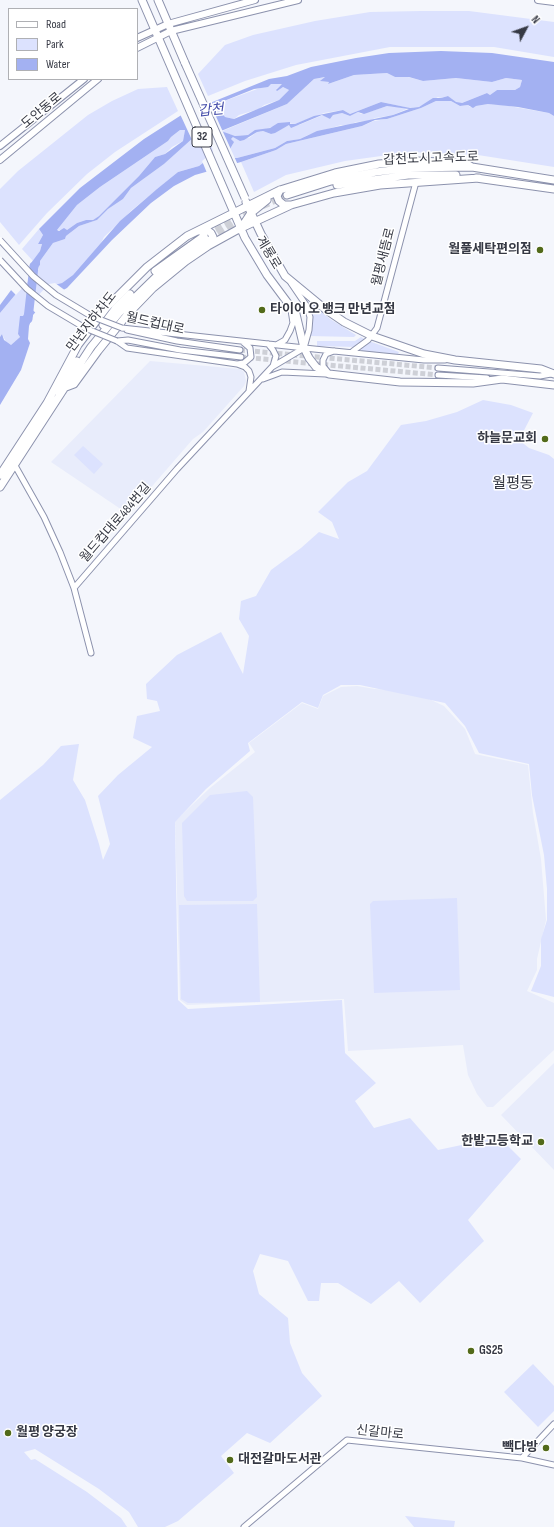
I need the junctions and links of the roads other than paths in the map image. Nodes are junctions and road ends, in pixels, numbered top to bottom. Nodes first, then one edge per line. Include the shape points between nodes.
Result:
1 (142, 0) edge
2 (158, 0) edge
3 (255, 0) edge
4 (298, 0) edge
5 (538, 0) edge
6 (554, 2) edge
7 (168, 24) junction
8 (155, 30) junction
9 (171, 31) junction
10 (158, 37) junction
11 (138, 38) edge
12 (138, 47) edge
13 (83, 80) edge
14 (97, 80) edge
15 (0, 146) edge
16 (0, 160) edge
17 (472, 167) junction
18 (479, 178) junction
19 (554, 180) edge
20 (416, 182) junction
21 (554, 189) edge
22 (280, 190) junction
23 (289, 200) junction
24 (248, 206) junction
25 (235, 212) junction
26 (255, 221) junction
27 (241, 228) junction
28 (196, 231) junction
29 (0, 240) edge
30 (206, 241) junction
31 (0, 260) edge
32 (286, 276) junction
33 (288, 302) junction
34 (122, 328) junction
35 (372, 336) junction
36 (117, 341) junction
37 (240, 341) junction
38 (268, 344) junction
39 (278, 344) junction
40 (304, 348) junction
41 (240, 350) tunnel mouth
42 (338, 350) junction
43 (352, 352) junction
44 (241, 357) tunnel mouth
45 (455, 360) junction
46 (237, 364) junction
47 (272, 367) junction
48 (438, 368) tunnel mouth
49 (327, 372) junction
50 (552, 374) edge
51 (438, 376) tunnel mouth
52 (502, 379) junction
53 (260, 380) junction
54 (554, 385) edge
55 (248, 394) junction
56 (47, 403) junction
57 (13, 461) junction
58 (0, 475) edge
59 (0, 487) edge
60 (74, 588) junction
61 (90, 653) dead end
62 (554, 1424) edge
63 (522, 1458) junction
64 (554, 1465) edge
65 (244, 1527) edge

1 - 8 main road, 계룡로 / 32
2 - 7 main road, 계룡로 / 32
3 - 7 main road
4 - 9 main road
5 - 6 main road
7 - 8 main road
7 - 9 main road, 계룡로 / 32
8 - 10 main road, 계룡로 / 32
8 - 11 main road
9 - 10 main road
9 - 24 main road, 계룡로 / 32, bridge
10 - 12 main road
10 - 25 main road, 계룡로 / 32
13 - 15 main road, 도안동로
14 - 16 main road, 도안동로
17 - 19 main road, 갑천도시고속도로
17 - 22 main road via 466,163 416,161 379,164 335,173
17 - 23 main road, 갑천도시고속도로 via 409,168 376,172 331,181
18 - 20 main road
18 - 21 main road, 갑천도시고속도로
18 - 23 main road, 갑천도시고속도로 via 432,174 376,178 327,187
20 - 23 main road via 380,185
20 - 35 street, 월평새뜸로 via 381,314
22 - 23 main road via 277,196 279,201 284,205
22 - 24 main road
22 - 27 main road via 254,210
23 - 26 main road
24 - 25 main road
24 - 26 main road, 계룡로
25 - 27 main road, 계룡로 / 32
25 - 28 main road
26 - 27 main road
26 - 32 main road, 계룡로
27 - 30 main road
27 - 33 main road, 계룡로 / 32 via 267,275
28 - 30 main road via 207,230 212,233 213,237
28 - 56 main road via 147,266 107,307 68,362
29 - 34 street, 월드컵대로, bridge via 33,276 56,294 92,316
30 - 56 main road, 만년지하차도 via 158,269 115,309
30 - 57 main road, 만년지하차도 via 159,274 128,302 91,347
31 - 36 street, 월드컵대로, bridge via 27,289 48,306 84,328
32 - 35 main road, 계룡로 via 325,309
32 - 40 street via 306,305 310,317
33 - 39 street via 293,323 287,337
33 - 40 main road, 계룡로 / 32 via 296,314
34 - 37 street
34 - 41 street, 월드컵대로 via 177,341
35 - 43 street
35 - 45 main road, 계룡로 via 424,354
36 - 44 street, 월드컵대로 via 128,340 180,350
36 - 46 street via 127,348
37 - 38 street
37 - 46 street via 250,348 252,354 247,361
38 - 39 street
38 - 47 street via 276,356
39 - 40 street
40 - 42 street
40 - 47 street, 월드컵대로484번길
40 - 49 main road, 계룡로 / 32 via 316,367
42 - 43 street
42 - 49 street via 324,357 322,363
43 - 45 street via 424,360
45 - 50 main road, 계룡로 via 541,369
46 - 55 street via 249,371 251,377
47 - 53 street, 월드컵대로484번길
48 - 50 street via 540,376
49 - 52 main road, 계룡로 / 32 via 400,382 473,384
49 - 53 street via 282,372
51 - 52 street
52 - 54 main road, 32
53 - 55 street, 월드컵대로484번길
55 - 60 street, 월드컵대로484번길 via 177,469
56 - 57 main road
57 - 58 main road
57 - 59 main road
57 - 60 street, 월드컵대로484번길 via 57,543
60 - 61 street
62 - 63 street
63 - 64 street, 신갈마로
63 - 65 street, 신갈마로 via 347,1440

